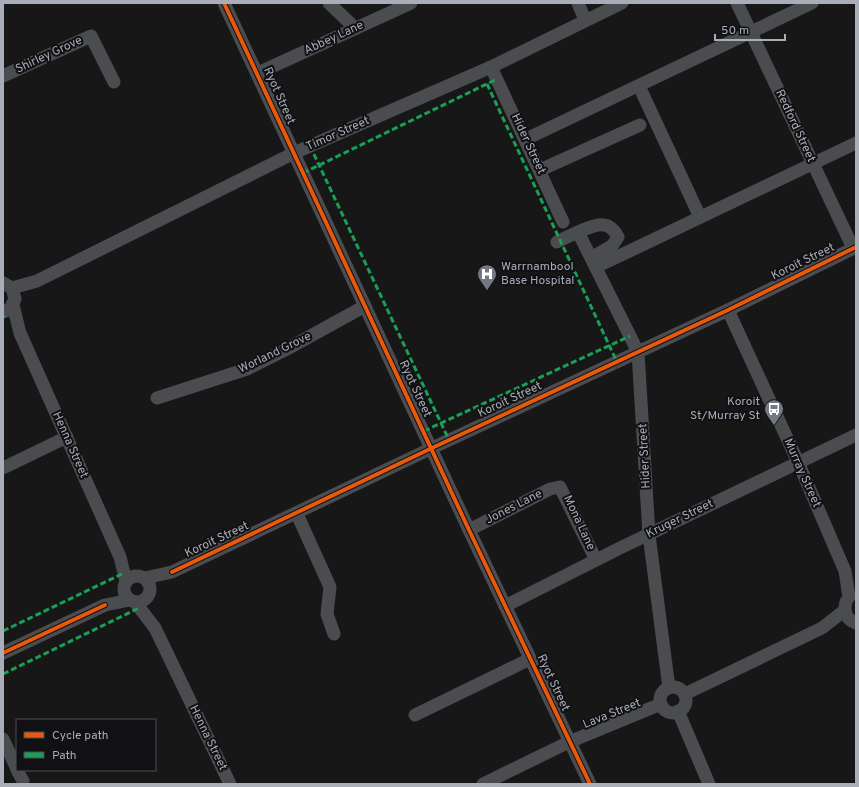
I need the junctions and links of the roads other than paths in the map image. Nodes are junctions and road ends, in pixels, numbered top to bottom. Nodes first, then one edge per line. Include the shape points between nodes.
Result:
1 (224, 3) edge
2 (329, 3) edge
3 (411, 3) edge
4 (578, 3) edge
5 (622, 3) edge
6 (737, 3) edge
7 (812, 3) edge
8 (585, 20) junction
9 (356, 28) junction
10 (751, 32) junction
11 (491, 67) junction
12 (258, 73) junction
13 (3, 76) edge
14 (114, 82) dead end
15 (639, 86) junction
16 (640, 125) dead end
17 (526, 139) junction
18 (856, 143) edge
19 (294, 153) junction
20 (813, 163) junction
21 (540, 170) junction
22 (700, 217) junction
23 (563, 222) dead end
24 (581, 238) dead end
25 (557, 242) dead end
26 (855, 247) edge
27 (594, 263) junction
28 (8, 300) edge
29 (365, 306) junction
30 (728, 310) junction
31 (638, 352) junction
32 (157, 398) dead end
33 (856, 435) edge
34 (67, 438) junction
35 (432, 448) junction
36 (798, 462) junction
37 (3, 468) edge
38 (560, 487) joint
39 (297, 514) junction
40 (469, 530) junction
41 (649, 534) junction
42 (596, 560) junction
43 (172, 572) junction
44 (134, 580) junction
45 (854, 592) edge
46 (150, 594) junction
47 (132, 601) junction
48 (105, 605) junction
49 (505, 606) junction
50 (845, 610) junction
51 (855, 623) edge
52 (155, 628) junction
53 (822, 628) junction
54 (334, 634) dead end
55 (3, 653) edge
56 (530, 659) junction
57 (669, 688) junction
58 (685, 694) junction
59 (661, 704) junction
60 (678, 711) junction
61 (415, 715) dead end
62 (3, 739) edge
63 (569, 742) junction
64 (16, 767) edge
65 (230, 784) edge
66 (483, 784) edge
67 (590, 784) edge
68 (709, 784) edge

1 - 12 street, Ryot Street
2 - 9 street
3 - 9 street, Abbey Lane
4 - 8 street
5 - 8 street, Timor Street
6 - 10 street, Redford Street
7 - 10 street
8 - 11 street, Timor Street
9 - 12 street, Abbey Lane
10 - 15 street
10 - 20 street, Redford Street
11 - 17 street, Hider Street
11 - 19 street, Timor Street
12 - 19 street, Ryot Street
13 - 14 street, Shirley Grove via 91,36
15 - 17 street
15 - 22 street
16 - 21 street
17 - 21 street, Hider Street
18 - 20 street
19 - 28 street, Timor Street via 37,281
19 - 29 street, Ryot Street
20 - 22 street
20 - 26 street, Redford Street
21 - 23 street, Hider Street
22 - 27 street
24 - 27 street, Hider Street
25 - 27 street via 604,224 614,229 618,237
26 - 30 street, Koroit Street
27 - 31 street, Hider Street
28 - 34 street, Henna Street
29 - 32 street, Worland Grove via 247,369
29 - 35 street, Ryot Street
30 - 31 street, Koroit Street
30 - 36 street, Murray Street
31 - 35 street, Koroit Street
31 - 41 street, Hider Street
33 - 36 street, Kruger Street
34 - 37 street
34 - 44 street, Henna Street via 120,557
35 - 39 street, Koroit Street
35 - 40 street, Ryot Street
36 - 41 street, Kruger Street
36 - 45 street, Murray Street
38 - 40 street, Jones Lane via 550,489
38 - 42 street, Mona Lane
39 - 43 street, Koroit Street
39 - 54 street via 330,587 327,614
40 - 49 street, Ryot Street
41 - 42 street, Kruger Street
41 - 57 street, Hider Street
42 - 49 street, Kruger Street
43 - 44 street, Koroit Street
43 - 46 street, Koroit Street
44 - 46 street via 150,584
44 - 47 street via 125,594
44 - 48 street
45 - 50 street
46 - 47 street via 142,602
46 - 52 street, Henna Street
47 - 48 street
47 - 52 street, Henna Street
48 - 55 street
49 - 56 street, Ryot Street
50 - 51 street via 849,619
50 - 53 street
51 - 53 street
52 - 65 street, Henna Street
53 - 58 street
56 - 61 street
56 - 63 street, Ryot Street
57 - 58 street via 679,688
57 - 59 street via 661,696
58 - 60 street via 685,704
59 - 60 street via 670,712
59 - 63 street, Lava Street
60 - 68 street
62 - 64 street
63 - 66 street, Lava Street
63 - 67 street, Ryot Street

